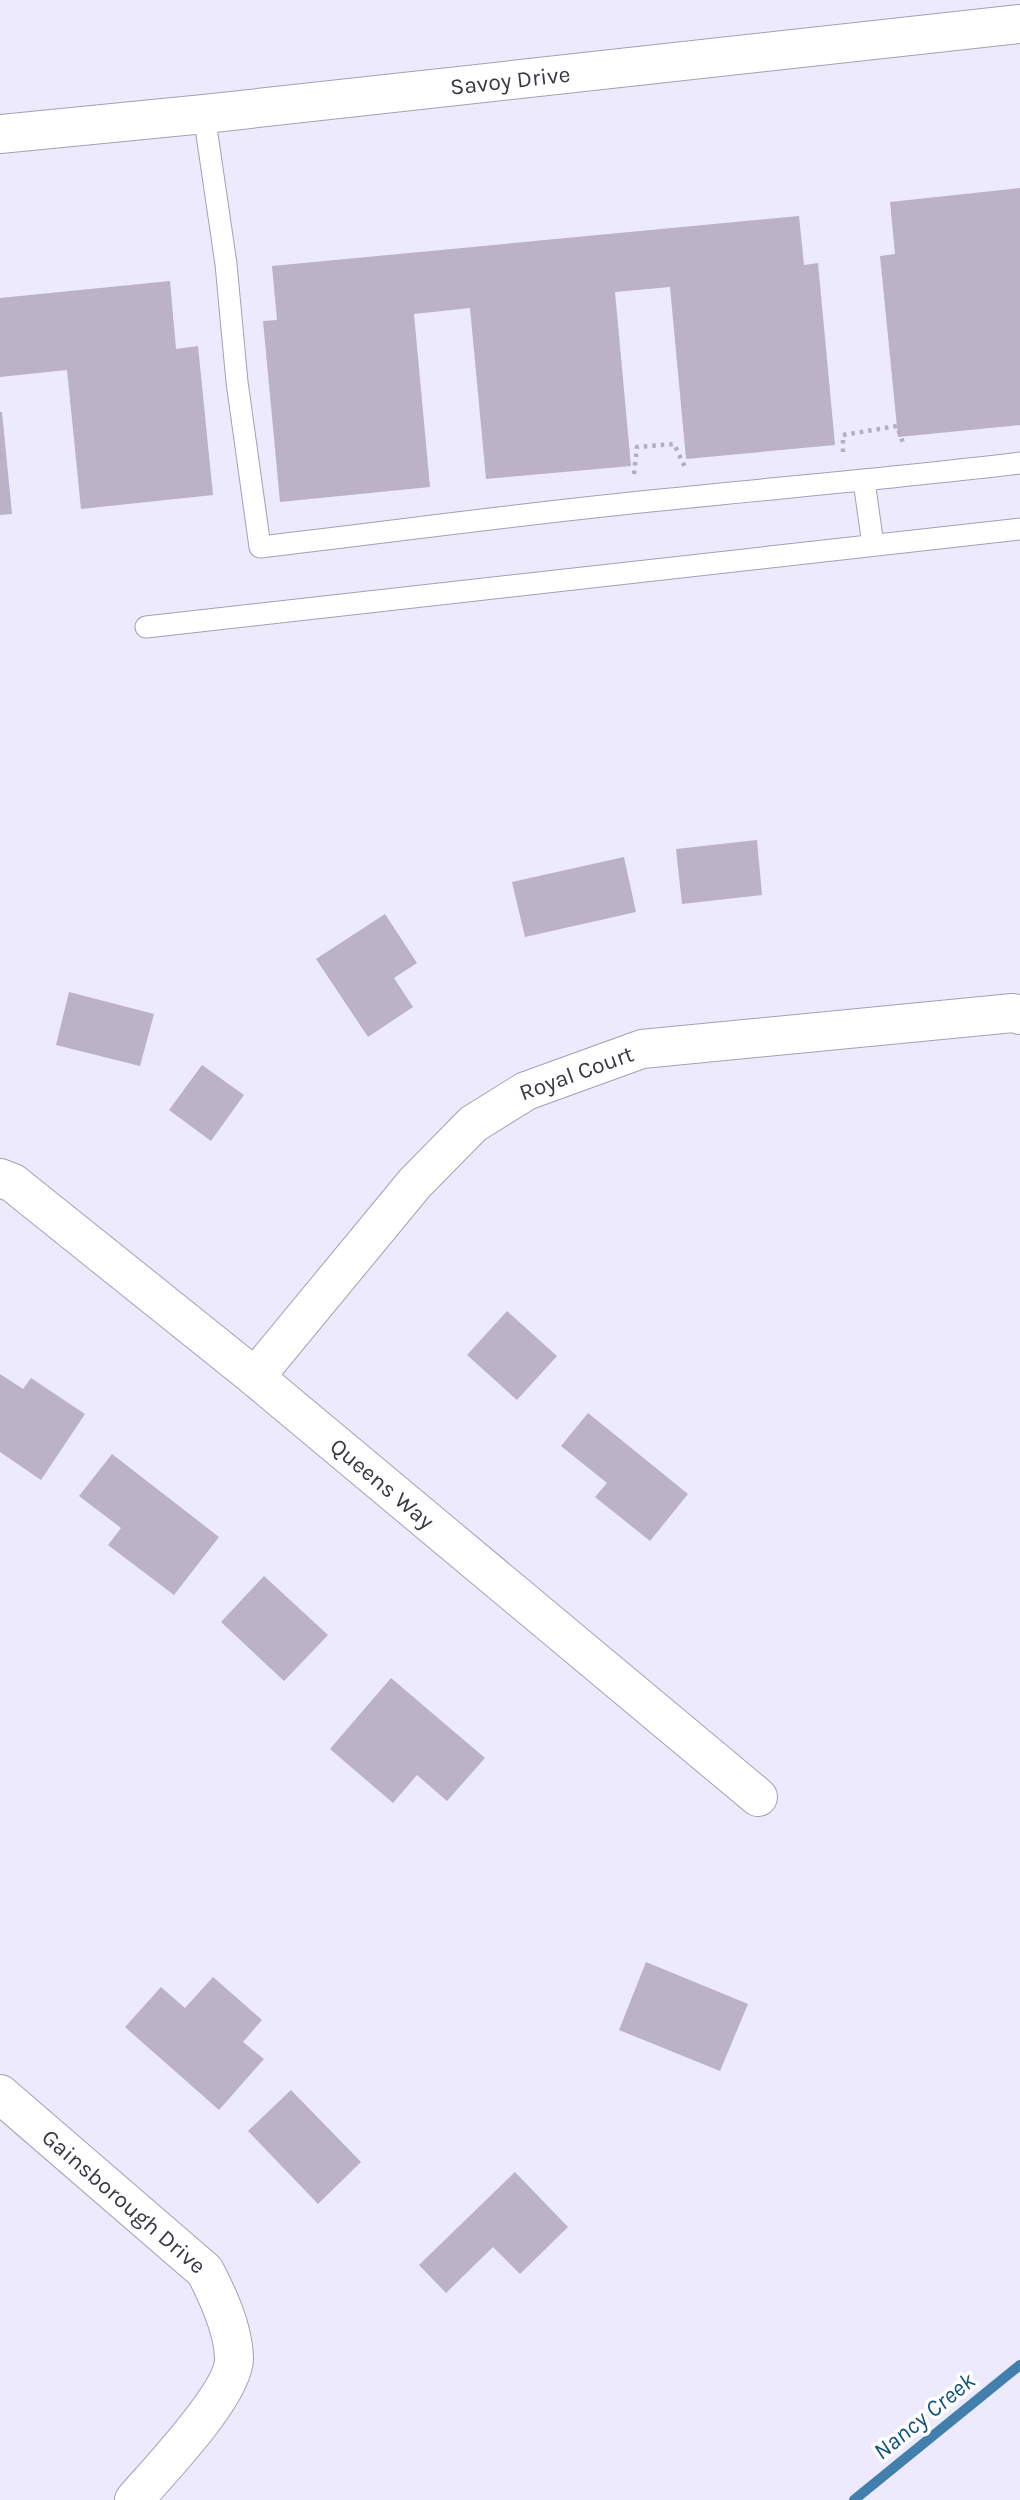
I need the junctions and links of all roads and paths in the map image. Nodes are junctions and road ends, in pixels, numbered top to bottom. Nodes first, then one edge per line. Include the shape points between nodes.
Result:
1 (1020, 24) edge
2 (204, 114) junction
3 (0, 134) edge
4 (1020, 463) edge
5 (691, 480) dead end
6 (864, 481) junction
7 (633, 488) dead end
8 (1020, 528) edge
9 (873, 545) junction
10 (146, 627) dead end
11 (1020, 1016) edge
12 (0, 1178) edge
13 (255, 1377) junction
14 (758, 1797) dead end
15 (0, 2094) edge
16 (134, 2500) edge

1 - 2 street, Savoy Drive
2 - 3 street, Savoy Drive
2 - 6 lane via 260,547
4 - 6 lane
5 - 7 path via 674,444 637,447
6 - 9 lane
8 - 9 lane
9 - 10 lane
11 - 13 street, Royal Court via 1013,1013 642,1049 526,1091 473,1124 415,1183
12 - 13 street, Queens Way via 13,1183
13 - 14 street, Queens Way
15 - 16 street, Gainsborough Drive via 205,2271 221,2301 235,2358 227,2385

